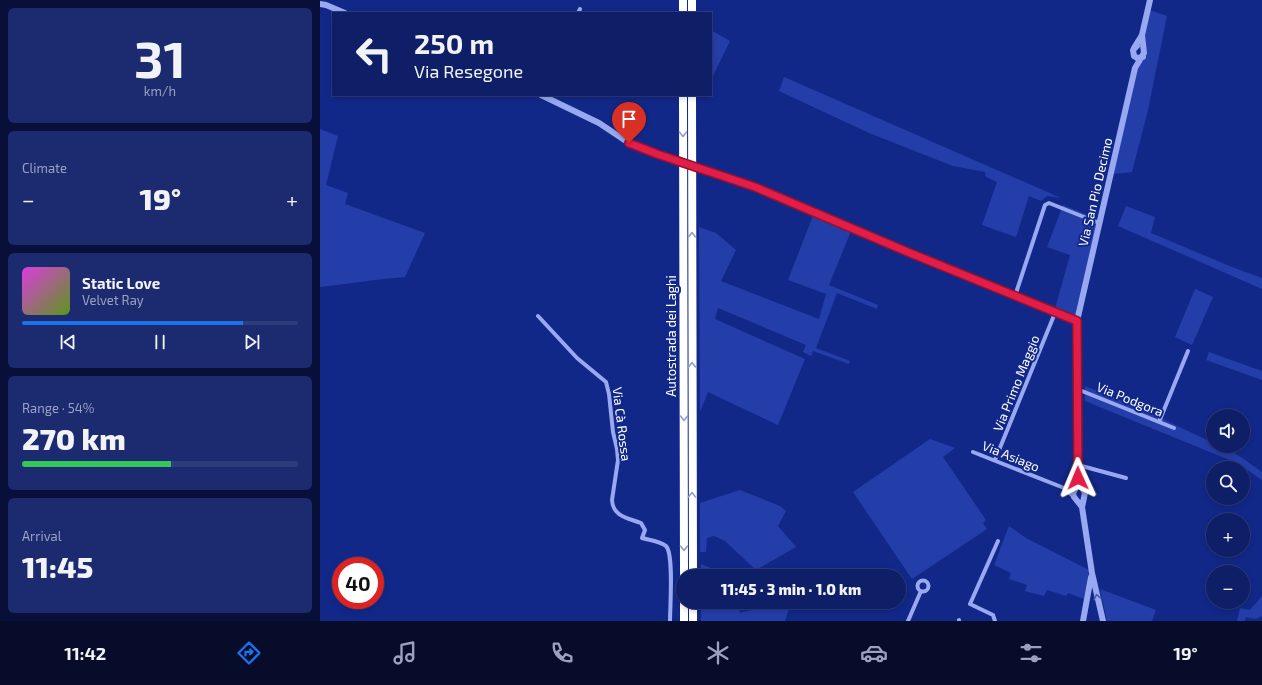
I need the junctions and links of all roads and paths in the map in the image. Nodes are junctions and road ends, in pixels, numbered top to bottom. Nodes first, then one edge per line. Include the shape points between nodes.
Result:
1 (683, 0) edge
2 (692, 0) edge
3 (1150, 0) edge
4 (320, 4) edge
5 (343, 12) edge
6 (683, 12) edge
7 (692, 12) edge
8 (1142, 35) junction
9 (1133, 51) junction
10 (1143, 54) junction
11 (1135, 68) junction
12 (545, 96) edge
13 (683, 96) edge
14 (692, 96) edge
15 (1099, 223) junction
16 (1015, 296) junction
17 (1055, 312) junction
18 (538, 316) dead end
19 (1077, 321) junction
20 (1188, 351) dead end
21 (1078, 389) junction
22 (1159, 422) junction
23 (1174, 428) dead end
24 (973, 452) dead end
25 (995, 460) junction
26 (1078, 465) junction
27 (1126, 478) dead end
28 (1076, 492) junction
29 (1084, 498) junction
30 (1082, 507) junction
31 (998, 542) dead end
32 (684, 569) edge
33 (693, 569) edge
34 (1092, 573) junction
35 (921, 591) dead end
36 (684, 609) edge
37 (693, 609) edge
38 (670, 621) edge
39 (684, 621) edge
40 (693, 621) edge
41 (908, 621) edge
42 (995, 621) edge
43 (1083, 621) edge
44 (1103, 621) edge

1 - 6 highway
2 - 7 highway
3 - 8 street
4 - 5 street
8 - 9 street
8 - 10 street
9 - 10 street via 1137,58
9 - 10 street via 1137,46
9 - 11 street, Via San Pio Decimo
10 - 11 street, Via San Pio Decimo
11 - 15 street, Via San Pio Decimo
12 - 16 street via 599,123 629,143 755,187
13 -> 32 highway, Autostrada dei Laghi
33 -> 14 highway, Autostrada dei Laghi
15 - 16 street via 1049,203 1045,204
15 - 19 street, Via San Pio Decimo
16 - 17 street
17 - 19 street
17 - 25 street, Via Primo Maggio
18 - 38 street, Via Cà Rossa via 577,358 606,382 618,460 612,505 617,513 641,523 645,530 642,538 660,543 668,549
19 - 21 street, Via San Pio Decimo
20 - 22 street
21 - 22 street, Via Podgora
21 - 26 street, Via San Pio Decimo
22 - 23 street, Via Podgora
24 - 25 street, Via Asiago
25 - 28 street, Via Asiago
26 - 27 street
26 - 28 street, Via San Pio Decimo
28 - 29 street via 1080,500
28 - 29 street via 1085,491
28 - 30 street
29 - 30 street
30 - 34 street
31 - 42 street via 970,604 993,615
34 - 43 street
44 -> 34 street
35 - 41 street
36 - 39 highway
37 - 40 highway

